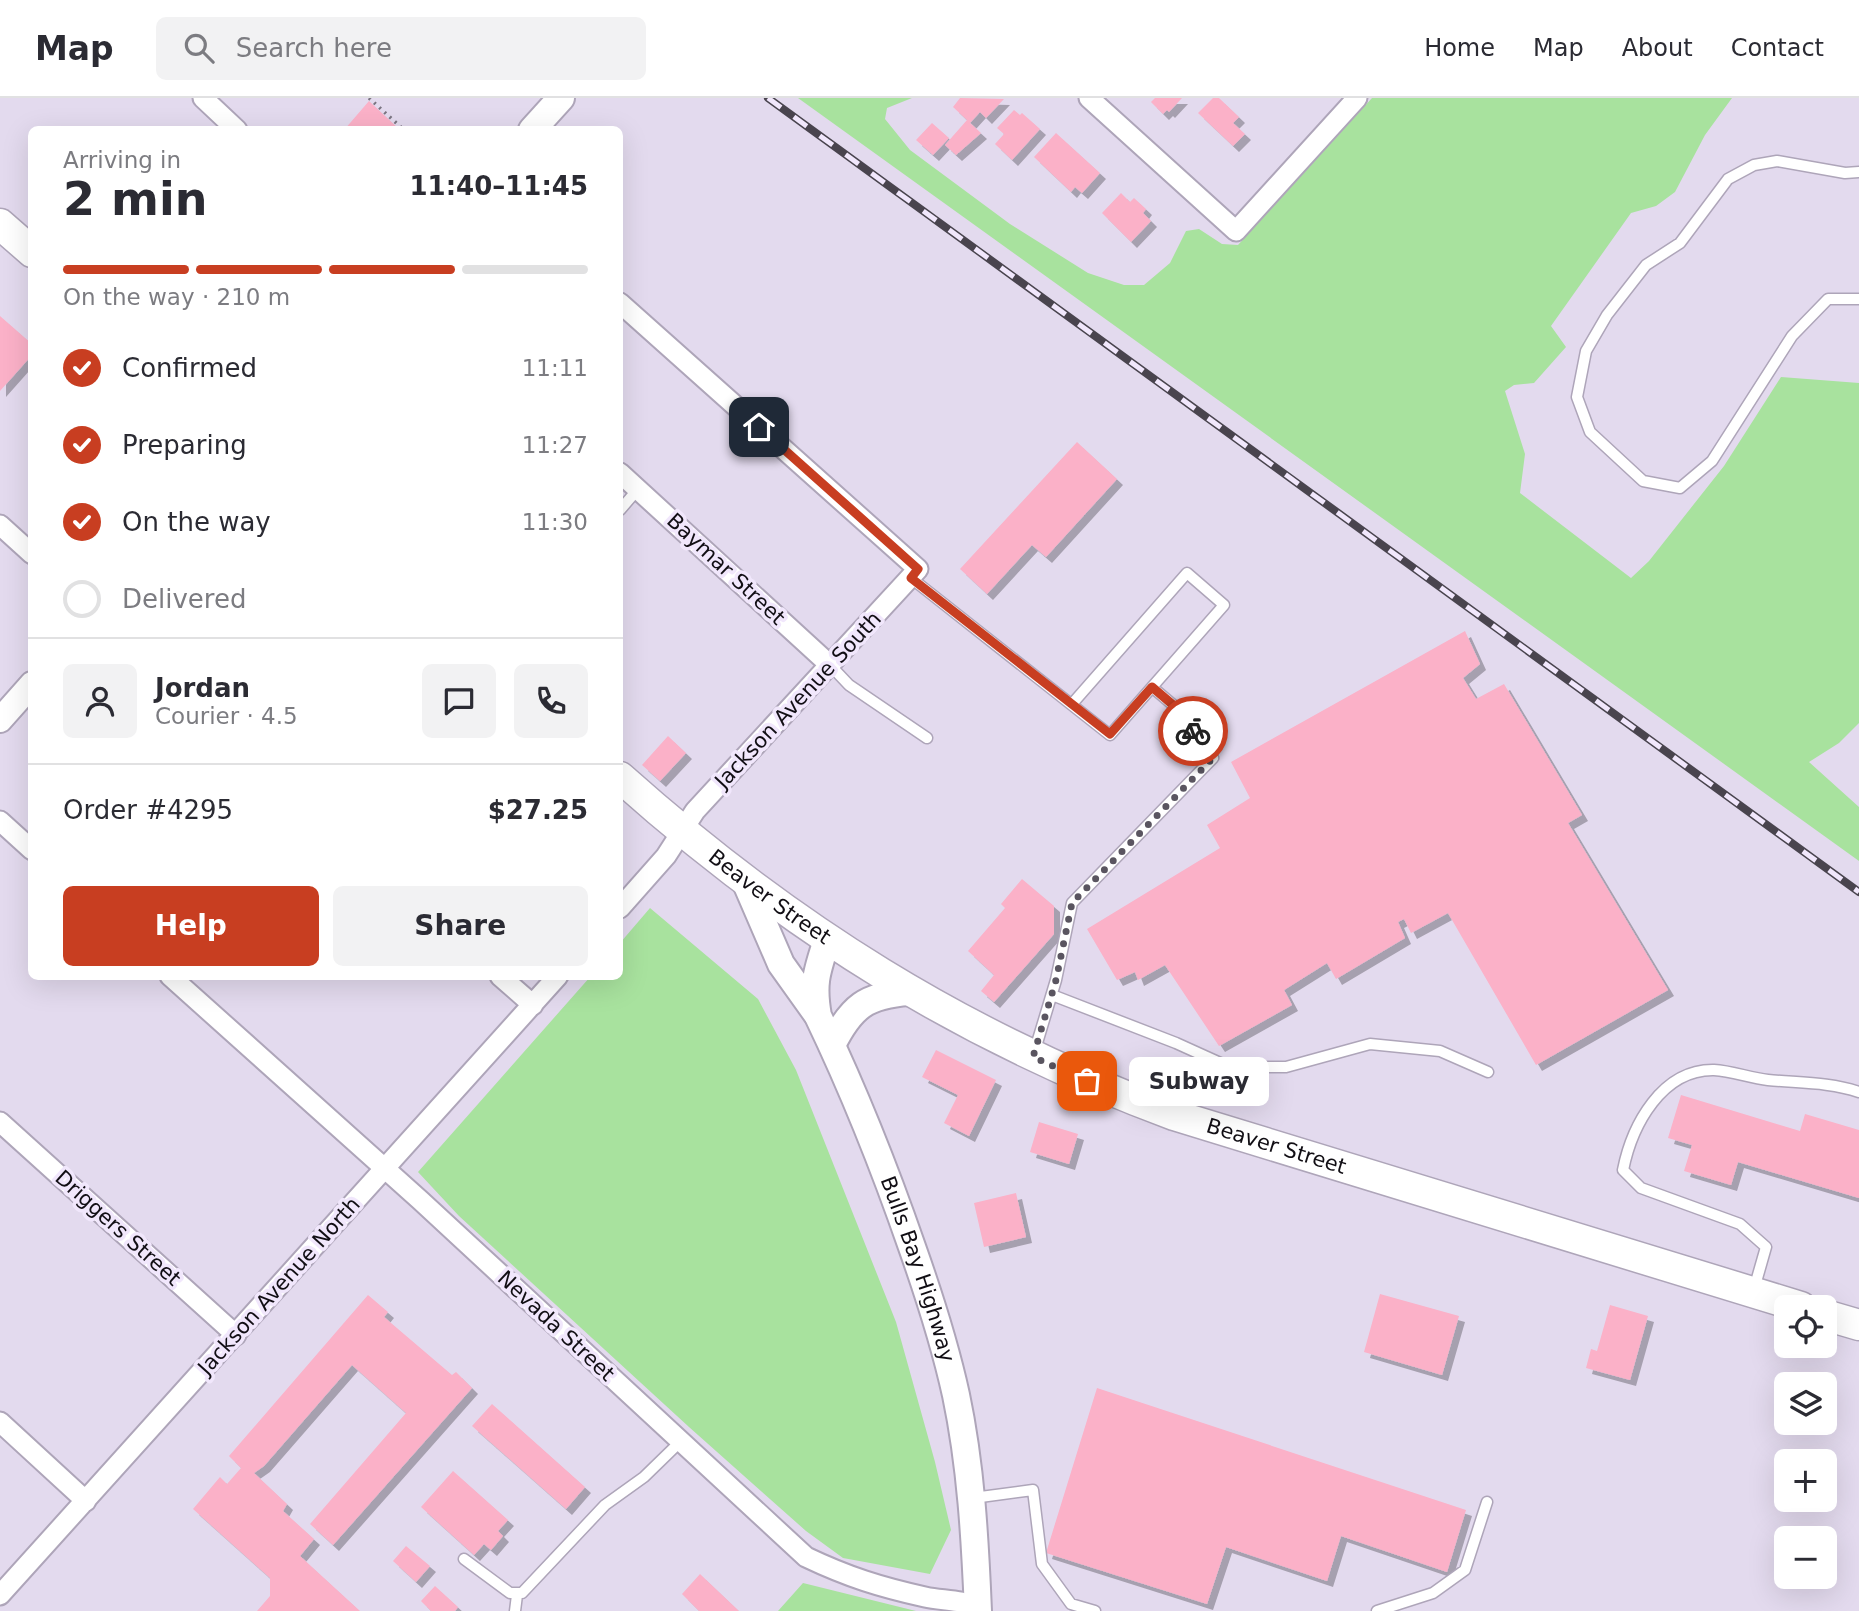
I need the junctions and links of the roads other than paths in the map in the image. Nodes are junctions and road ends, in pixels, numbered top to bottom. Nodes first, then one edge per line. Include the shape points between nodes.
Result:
1 (203, 98) edge
2 (561, 98) edge
3 (1089, 98) edge
4 (1357, 98) edge
5 (233, 126) edge
6 (536, 126) edge
7 (1859, 172) edge
8 (0, 224) edge
9 (28, 248) edge
10 (1859, 299) edge
11 (623, 306) edge
12 (623, 475) edge
13 (638, 489) junction
14 (623, 506) edge
15 (0, 525) edge
16 (28, 550) edge
17 (914, 573) junction
18 (831, 666) junction
19 (1152, 687) junction
20 (28, 688) edge
21 (1072, 704) junction
22 (0, 720) edge
23 (927, 738) dead end
24 (623, 781) edge
25 (0, 821) edge
26 (681, 832) junction
27 (28, 846) edge
28 (746, 883) junction
29 (623, 905) edge
30 (827, 940) junction
31 (174, 980) edge
32 (505, 980) edge
33 (555, 980) edge
34 (909, 992) junction
35 (1052, 995) junction
36 (533, 1005) junction
37 (818, 1016) junction
38 (832, 1045) junction
39 (1033, 1057) junction
40 (1488, 1072) dead end
41 (1859, 1093) edge
42 (0, 1122) edge
43 (384, 1168) junction
44 (1753, 1293) junction
45 (1774, 1299) edge
46 (1837, 1319) edge
47 (1859, 1325) edge
48 (236, 1335) junction
49 (0, 1422) edge
50 (681, 1441) junction
51 (971, 1498) junction
52 (86, 1501) junction
53 (1487, 1502) dead end
54 (464, 1559) dead end
55 (0, 1595) edge
56 (517, 1595) junction
57 (978, 1610) edge
58 (515, 1611) edge
59 (1095, 1611) edge
60 (1377, 1611) edge

1 - 5 street
2 - 6 main road
3 - 4 street via 1236,231
7 - 10 lane via 1777,161 1754,165 1728,180 1680,243 1646,265 1586,351 1577,397 1590,432 1643,481 1680,488 1712,461 1792,336 1828,299
8 - 9 main road
11 - 17 street
12 - 13 street, Baymar Street
13 - 14 lane
13 - 18 street, Baymar Street
15 - 16 street
17 - 18 street, Jackson Avenue South
17 - 21 lane
18 - 23 lane via 849,685
18 - 26 street, Jackson Avenue South via 695,811
19 - 21 lane via 1110,734
19 - 21 lane via 1224,605 1187,573
19 - 35 lane via 1179,710 1213,758 1072,903
20 - 22 street
24 - 26 main road, Beaver Street
25 - 27 street
26 - 28 main road, Beaver Street
26 - 29 street
28 - 30 main road, Beaver Street
28 - 37 main road via 781,964
30 - 34 main road, Beaver Street
30 - 37 main road, Bulls Bay Highway via 815,975
31 - 43 street, Nevada Street
32 - 36 street
33 - 36 street, Jackson Avenue North
34 - 38 main road via 868,1000 843,1024
34 - 39 main road, Beaver Street
35 - 39 lane
35 - 40 lane via 1229,1067 1286,1067 1370,1044 1440,1051
36 - 43 street, Jackson Avenue North
37 - 38 main road, Bulls Bay Highway
38 - 51 main road, Bulls Bay Highway via 891,1187 939,1330 956,1394
39 - 44 main road, Beaver Street via 1174,1115
41 - 44 lane via 1843,1086 1713,1070 1684,1076 1664,1089 1644,1114 1623,1170 1641,1188 1740,1224 1766,1247
42 - 48 street, Driggers Street
43 - 48 street, Jackson Avenue North
43 - 50 street, Nevada Street
44 - 45 main road, Beaver Street
46 - 47 main road
48 - 52 street, Jackson Avenue North
49 - 52 street
50 - 56 lane via 605,1505
50 - 57 street, Nevada Street via 806,1556 861,1582 966,1602
51 - 57 main road, Bulls Bay Highway
51 - 59 lane via 1033,1490 1042,1564 1071,1604
52 - 55 street, Jackson Avenue North
53 - 60 lane via 1465,1570 1433,1593
54 - 56 lane
56 - 58 lane

